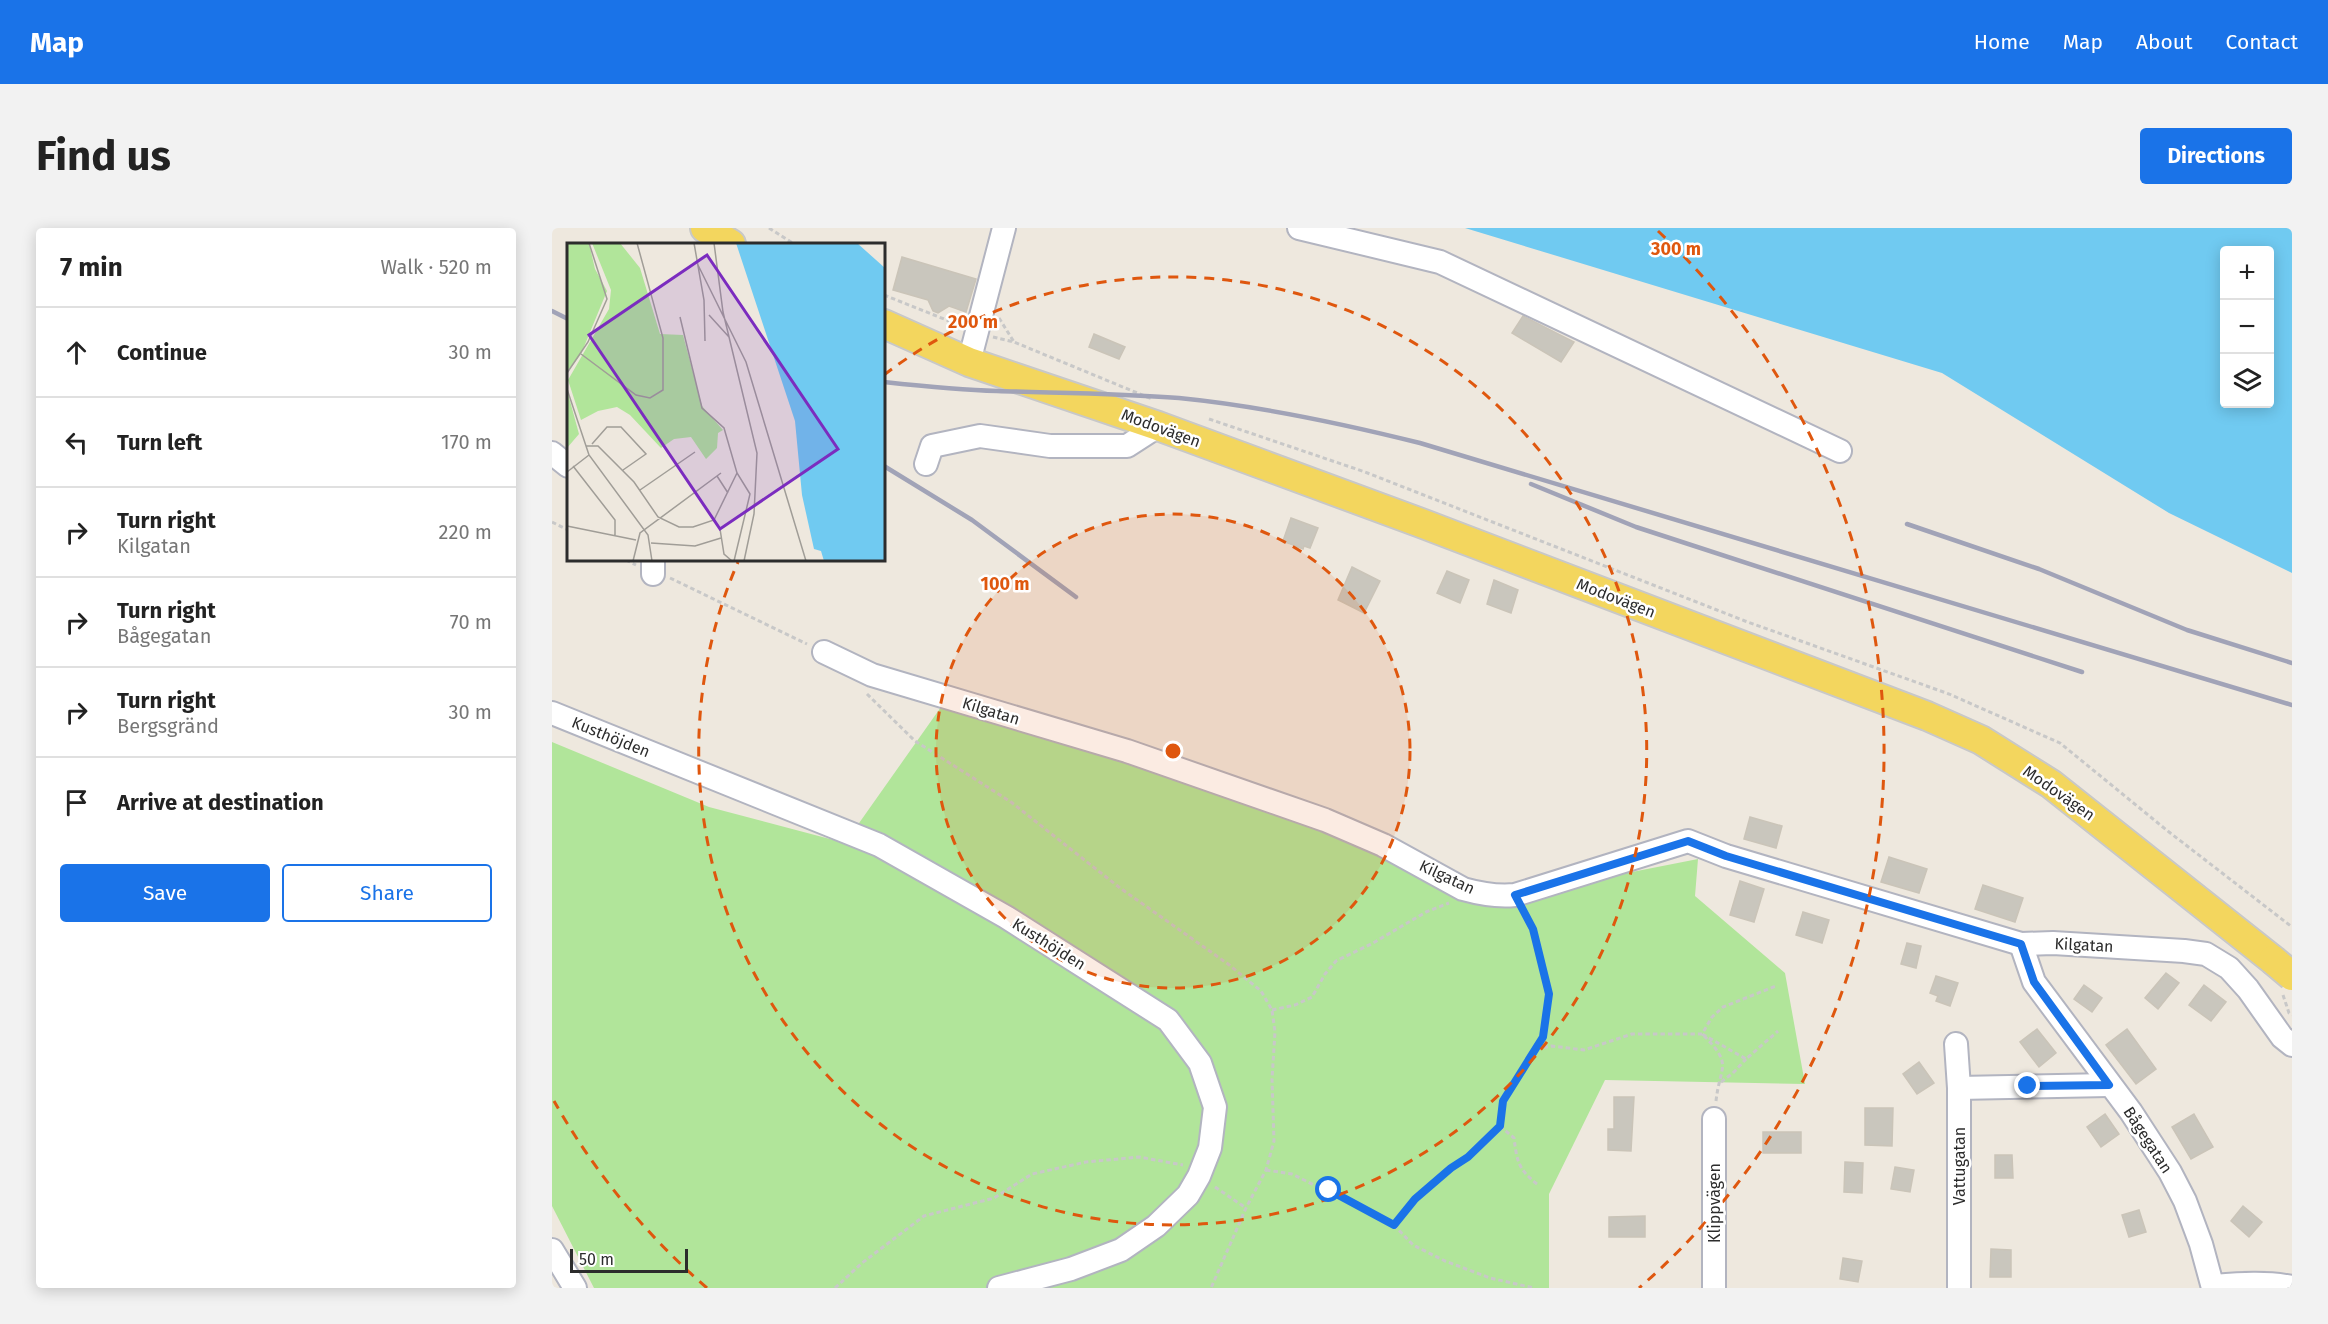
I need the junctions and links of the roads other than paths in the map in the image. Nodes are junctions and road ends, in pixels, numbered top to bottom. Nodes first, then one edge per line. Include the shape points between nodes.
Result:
1 (705, 228) edge
2 (1004, 228) edge
3 (1299, 228) edge
4 (729, 243) edge
5 (885, 324) edge
6 (969, 362) junction
7 (1158, 426) junction
8 (1840, 451) dead end
9 (552, 453) edge
10 (926, 464) dead end
11 (567, 465) edge
12 (824, 652) road end
13 (552, 713) edge
14 (2021, 944) junction
15 (2282, 968) edge
16 (1956, 1044) dead end
17 (2292, 1045) edge
18 (2109, 1085) junction
19 (1959, 1088) junction
20 (1714, 1119) road end
21 (552, 1250) edge
22 (2213, 1287) edge
23 (2292, 1287) edge
24 (574, 1288) edge
25 (999, 1288) edge
26 (1714, 1288) edge
27 (1959, 1288) edge

1 - 4 main road
2 - 6 street
3 - 8 street via 1440,262
5 - 6 main road, Modovägen
6 - 7 main road, Modovägen
7 - 10 street via 1127,446 1050,446 980,436 932,446
7 - 15 main road, Modovägen via 1421,523 1982,740 2059,790
9 - 11 street
12 - 14 street, Kilgatan via 872,675 1127,751 1325,820 1383,845 1463,889 1501,897 1515,895 1688,841 1726,856
13 - 25 street, Kusthöjden via 879,845 1006,917 1168,1020 1200,1063 1215,1107 1210,1148 1188,1195 1156,1226 1121,1250 1071,1269
14 - 17 street, Kilgatan via 2206,954 2229,968
14 - 18 street, Bågegatan via 2034,982
16 - 19 street, Vattugatan
18 - 19 street
18 - 22 street, Bågegatan via 2131,1112 2186,1201
19 - 27 street, Vattugatan
20 - 26 street, Klippvägen
21 - 24 street
22 - 23 street via 2245,1283

